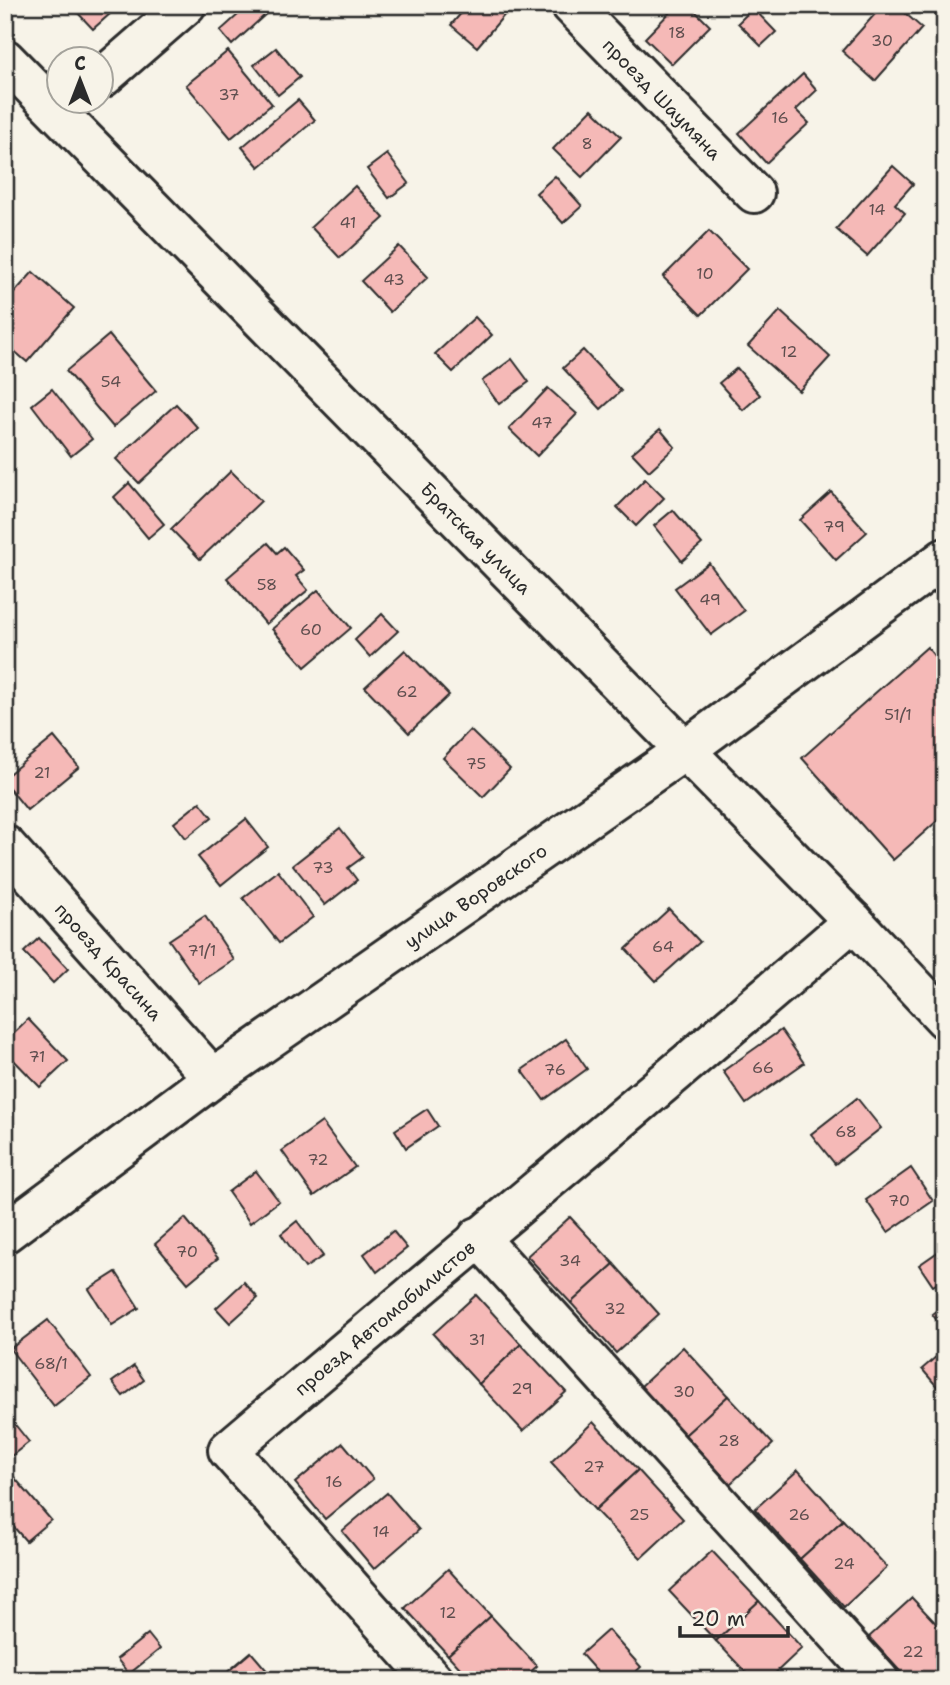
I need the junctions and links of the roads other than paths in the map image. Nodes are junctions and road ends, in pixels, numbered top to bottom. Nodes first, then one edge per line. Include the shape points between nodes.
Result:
1 (187, 5) edge
2 (571, 5) edge
3 (5, 60) edge
4 (116, 66) edge
5 (46, 92) edge
6 (74, 116) edge
7 (754, 193) dead end
8 (945, 558) edge
9 (684, 751) junction
10 (5, 845) edge
11 (853, 920) junction
12 (945, 1019) edge
13 (213, 1078) junction
14 (5, 1233) edge
15 (478, 1237) junction
16 (433, 1680) edge
17 (879, 1680) edge

1 - 4 street
2 - 7 street, проезд Шаумяна
3 - 5 street, Братская улица
6 - 9 street, Братская улица
8 - 9 street, улица Воровского
9 - 11 street, Братская улица
9 - 13 street, улица Воровского
10 - 13 street, проезд Красина
11 - 12 street, Братская улица
11 - 15 street via 691,1062
13 - 14 street, улица Воровского
15 - 16 street, проезд Автомобилистов via 228,1450
15 - 17 street, проезд Автомобилистов

